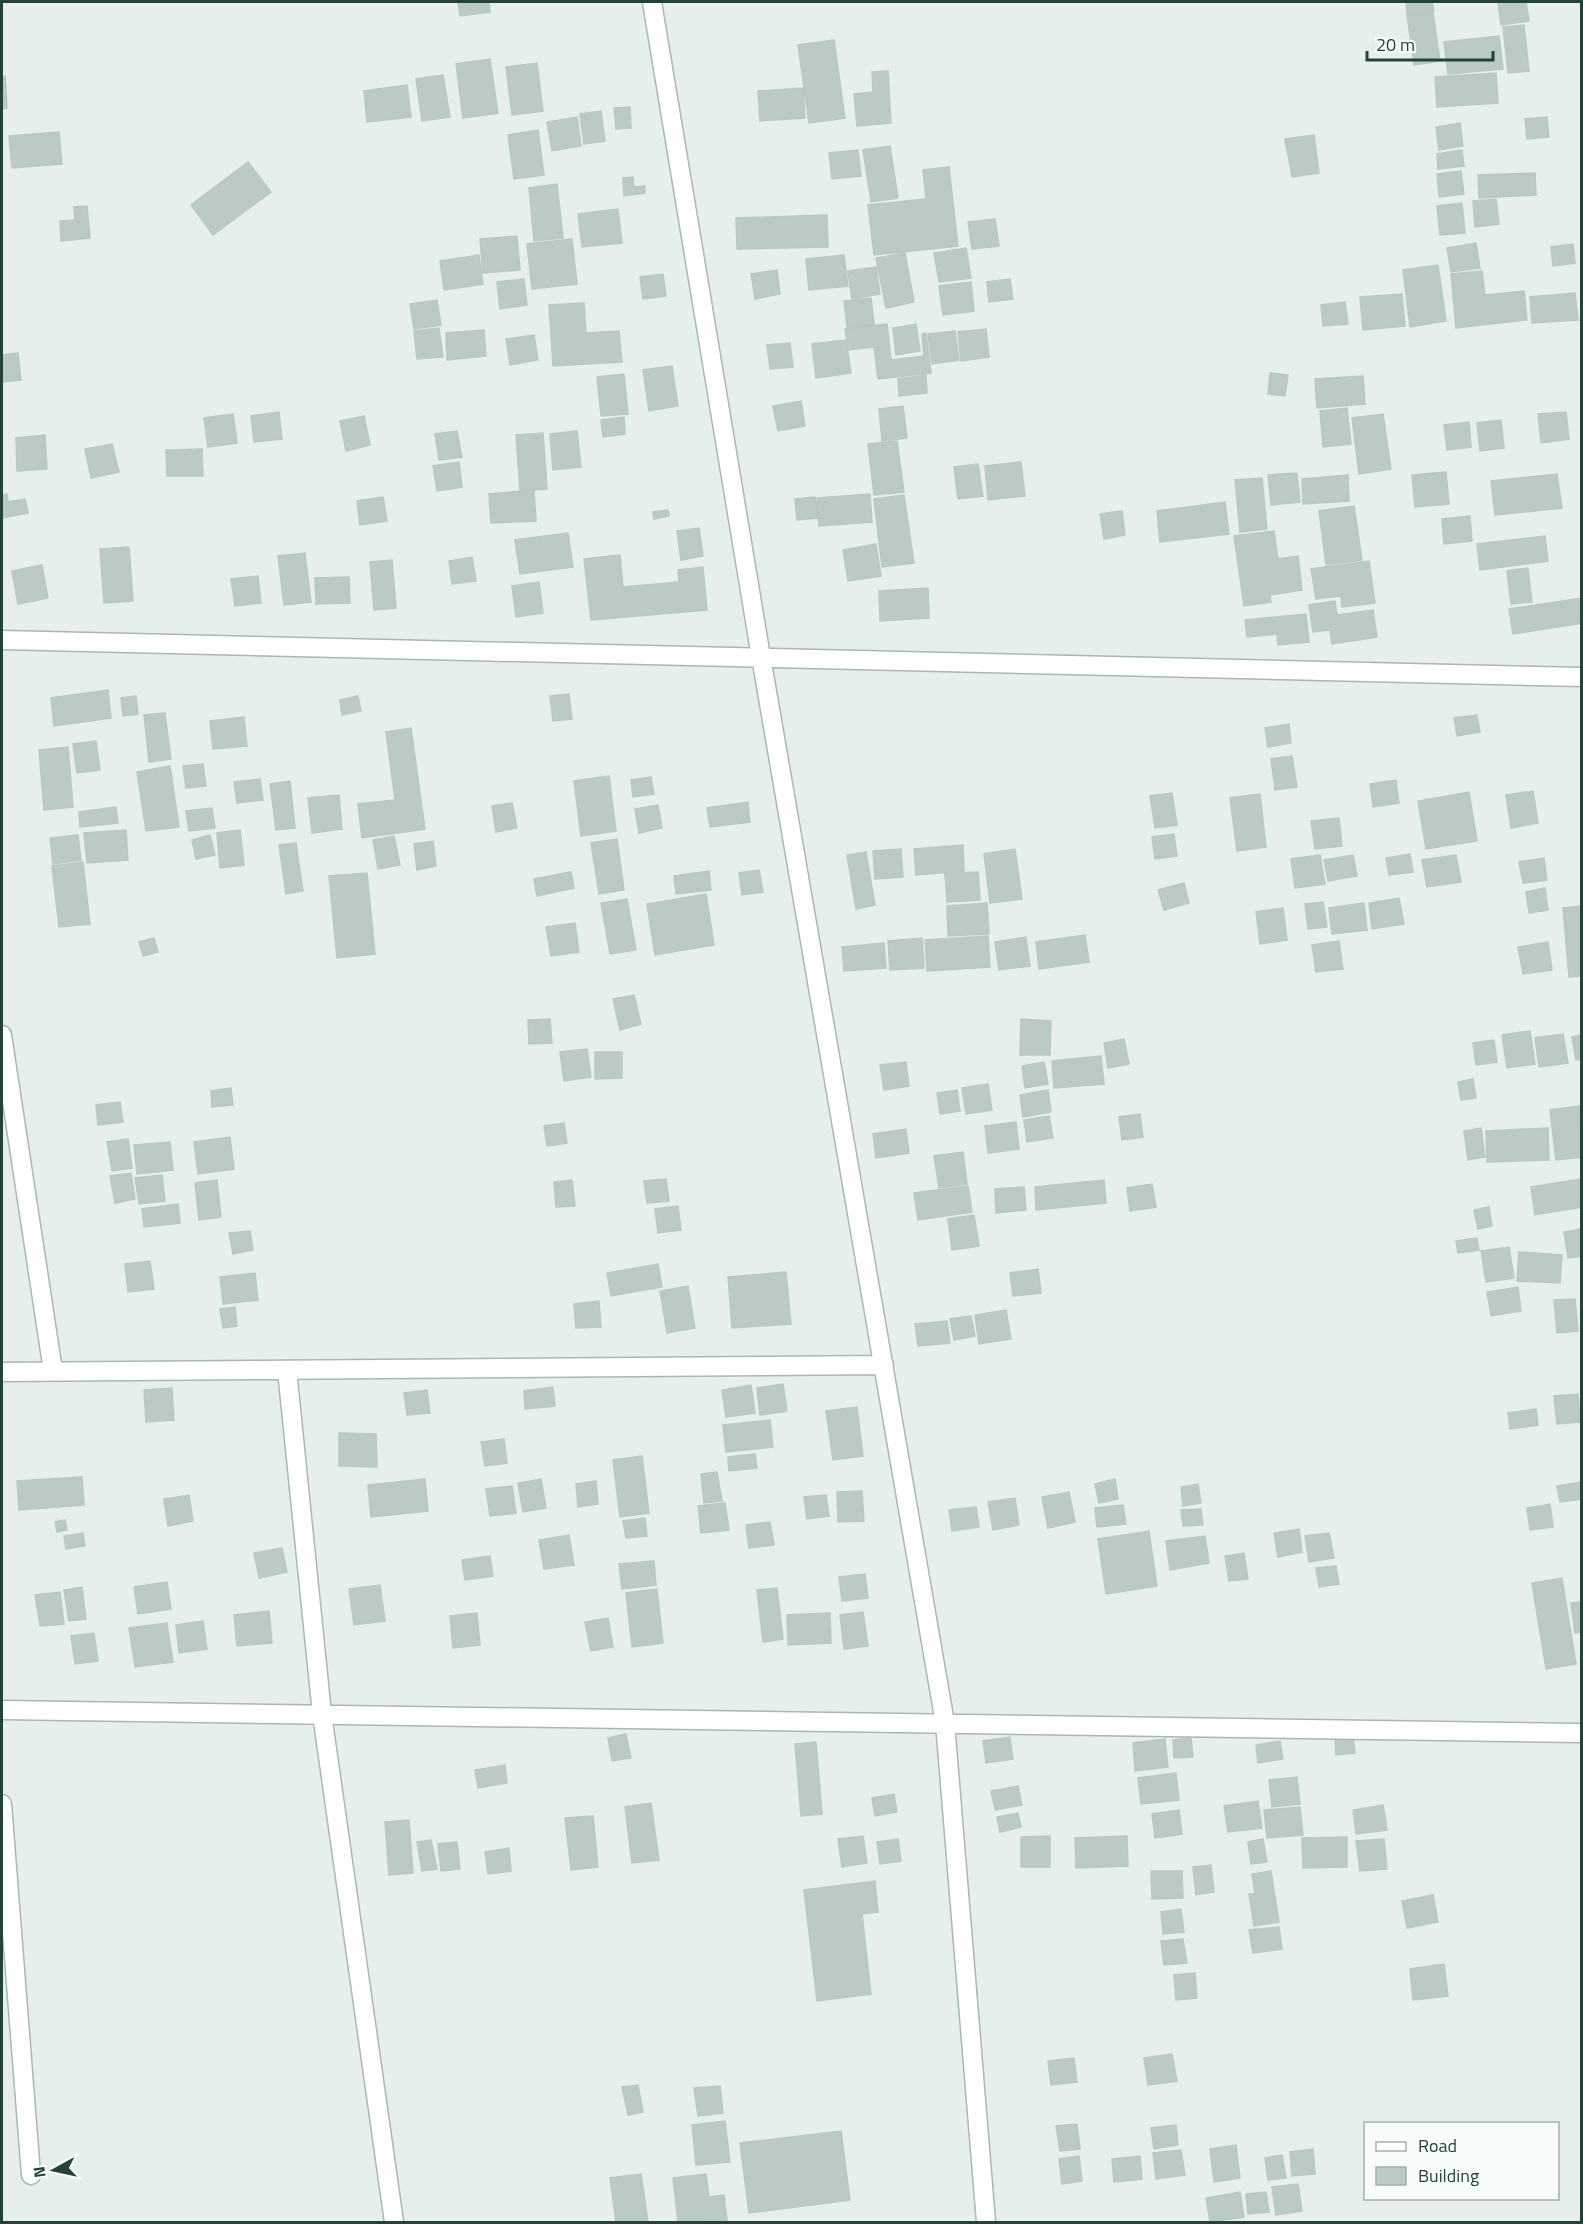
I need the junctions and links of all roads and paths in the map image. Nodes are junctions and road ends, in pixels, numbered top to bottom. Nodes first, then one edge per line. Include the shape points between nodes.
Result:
1 (651, 2) edge
2 (2, 640) edge
3 (761, 657) junction
4 (1581, 677) edge
5 (2, 1035) edge
6 (884, 1365) junction
7 (286, 1370) junction
8 (53, 1371) junction
9 (2, 1372) edge
10 (2, 1710) edge
11 (322, 1714) junction
12 (945, 1724) junction
13 (1581, 1733) edge
14 (2, 1804) edge
15 (31, 2175) dead end
16 (394, 2223) edge
17 (986, 2223) edge

1 - 3 street
2 - 3 street
3 - 4 street
3 - 6 street
5 - 8 street
6 - 7 street
6 - 12 street
7 - 8 street
7 - 11 street
8 - 9 street
10 - 11 street
11 - 12 street
11 - 16 street
12 - 13 street
12 - 17 street
14 - 15 street

